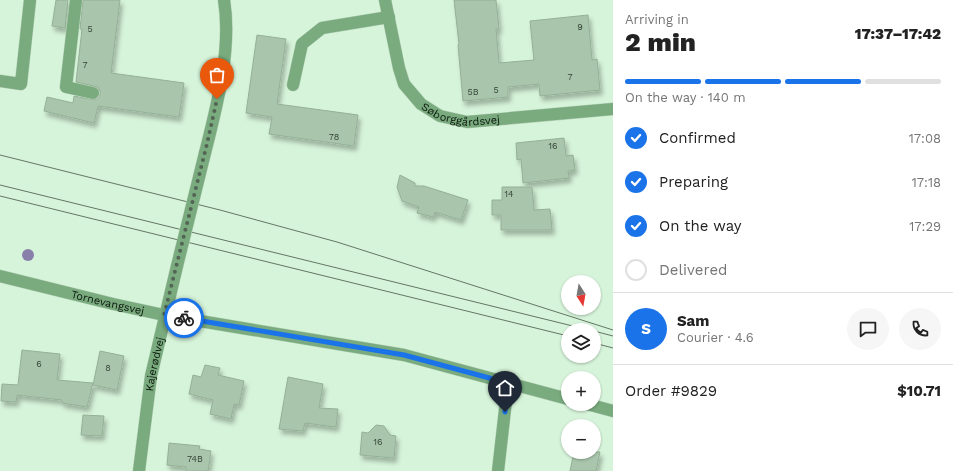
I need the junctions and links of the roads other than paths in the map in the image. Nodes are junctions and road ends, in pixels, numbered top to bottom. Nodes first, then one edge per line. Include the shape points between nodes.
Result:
1 (30, 0) edge
2 (76, 0) edge
3 (224, 0) edge
4 (385, 0) edge
5 (389, 17) junction
6 (0, 81) edge
7 (293, 85) dead end
8 (93, 93) dead end
9 (613, 110) edge
10 (0, 276) edge
11 (164, 315) junction
12 (508, 383) junction
13 (561, 397) edge
14 (601, 408) edge
15 (613, 411) edge
16 (139, 471) edge
17 (498, 471) edge

1 - 6 street via 21,84
2 - 8 street via 66,87
3 - 11 street, Kajerødvej, bridge via 226,37 223,70
4 - 5 street, Søborggårdsvej
5 - 7 street via 322,28 302,44
5 - 9 street, Søborggårdsvej via 404,84 421,104 440,116 467,122
10 - 11 street, Tornevangsvej
11 - 12 street, Tornevangsvej via 404,355
11 - 16 street, Kajerødvej via 151,376
12 - 13 street, Tornevangsvej
12 - 17 street
14 - 15 street

